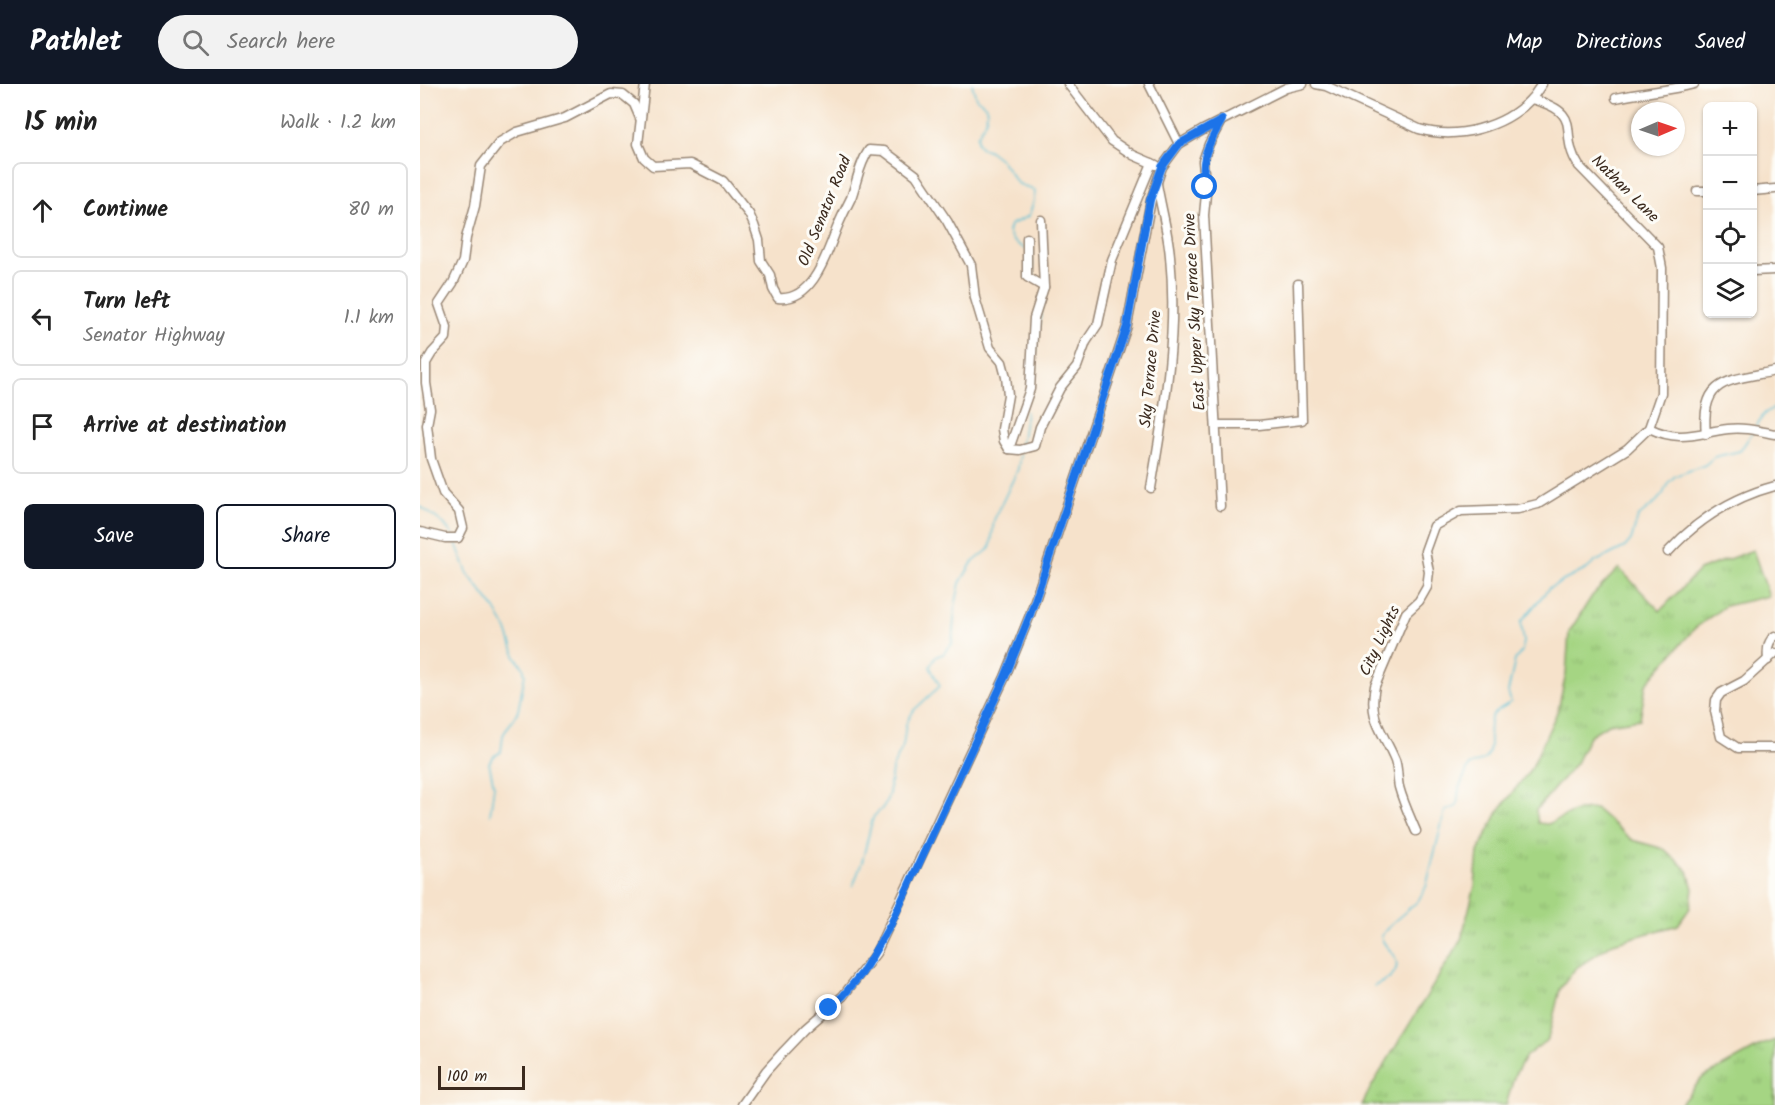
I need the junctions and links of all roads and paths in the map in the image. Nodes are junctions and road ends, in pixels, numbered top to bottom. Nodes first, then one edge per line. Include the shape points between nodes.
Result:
1 (645, 84) edge
2 (1068, 84) edge
3 (1149, 84) edge
4 (1303, 84) edge
5 (1316, 84) edge
6 (1542, 84) edge
7 (1694, 84) edge
8 (1616, 98) dead end
9 (1531, 99) junction
10 (1222, 120) junction
11 (641, 121) junction
12 (1179, 144) junction
13 (1152, 164) junction
14 (1162, 167) junction
15 (1156, 181) junction
16 (1775, 189) edge
17 (1697, 191) dead end
18 (1703, 191) edge
19 (1757, 191) edge
20 (1041, 220) dead end
21 (1027, 238) dead end
22 (1775, 270) edge
23 (1757, 271) edge
24 (1298, 284) dead end
25 (1044, 287) junction
26 (1775, 371) edge
27 (1216, 425) junction
28 (1649, 428) junction
29 (1706, 434) junction
30 (1775, 434) edge
31 (1009, 449) junction
32 (1775, 486) edge
33 (1151, 488) dead end
34 (1220, 506) dead end
35 (420, 532) edge
36 (1668, 552) dead end
37 (1775, 636) edge
38 (1772, 657) edge
39 (1775, 748) edge
40 (1416, 831) dead end
41 (742, 1105) edge

1 - 11 street, Old Senator Road
2 - 13 street via 1112,141
3 - 12 street
4 - 10 street via 1286,88
5 - 9 street via 1434,134 1483,127 1505,118
6 - 9 street
7 - 8 street
9 - 28 street, Nathan Lane via 1562,113 1579,166 1658,247 1662,268 1660,393
10 - 12 street
10 - 27 street, East Upper Sky Terrace Drive via 1203,161
11 - 31 street, Old Senator Road via 638,144 653,166 690,164 723,181 749,214 759,240 761,261 778,298 787,299 819,274 869,150 884,151 916,175 971,265 975,298 990,348 1002,362 1006,376 1008,395 1002,429
11 - 35 street via 634,104 623,95 611,94 565,118 517,132 500,142 481,166 463,261 439,304 447,327 446,338 426,363 431,459 443,493 459,511 463,528 458,538
12 - 14 street
13 - 14 street
13 - 31 street via 1112,260 1098,324 1077,367 1060,388 1035,446
14 - 15 street
15 - 33 street, Sky Terrace Drive via 1170,255 1173,328
15 - 41 street via 1127,326 1030,615 1005,677 876,952 843,996 766,1071
16 - 19 street
17 - 18 street
20 - 25 street
21 - 25 street via 1027,277
22 - 23 street
24 - 27 street via 1302,420
25 - 31 street via 1035,318 1030,389
26 - 29 street via 1718,386 1704,413
27 - 34 street, East Upper Sky Terrace Drive
28 - 29 street via 1673,436
28 - 40 street, City Lights via 1627,449 1538,504 1518,509 1461,511 1434,526 1425,551 1427,587 1406,613 1372,698 1373,712 1396,762 1400,792
29 - 30 street via 1747,429
32 - 36 street via 1744,495 1712,514 1683,535
37 - 38 street via 1768,646
38 - 39 street via 1744,681 1721,693 1714,711 1721,737 1738,748

